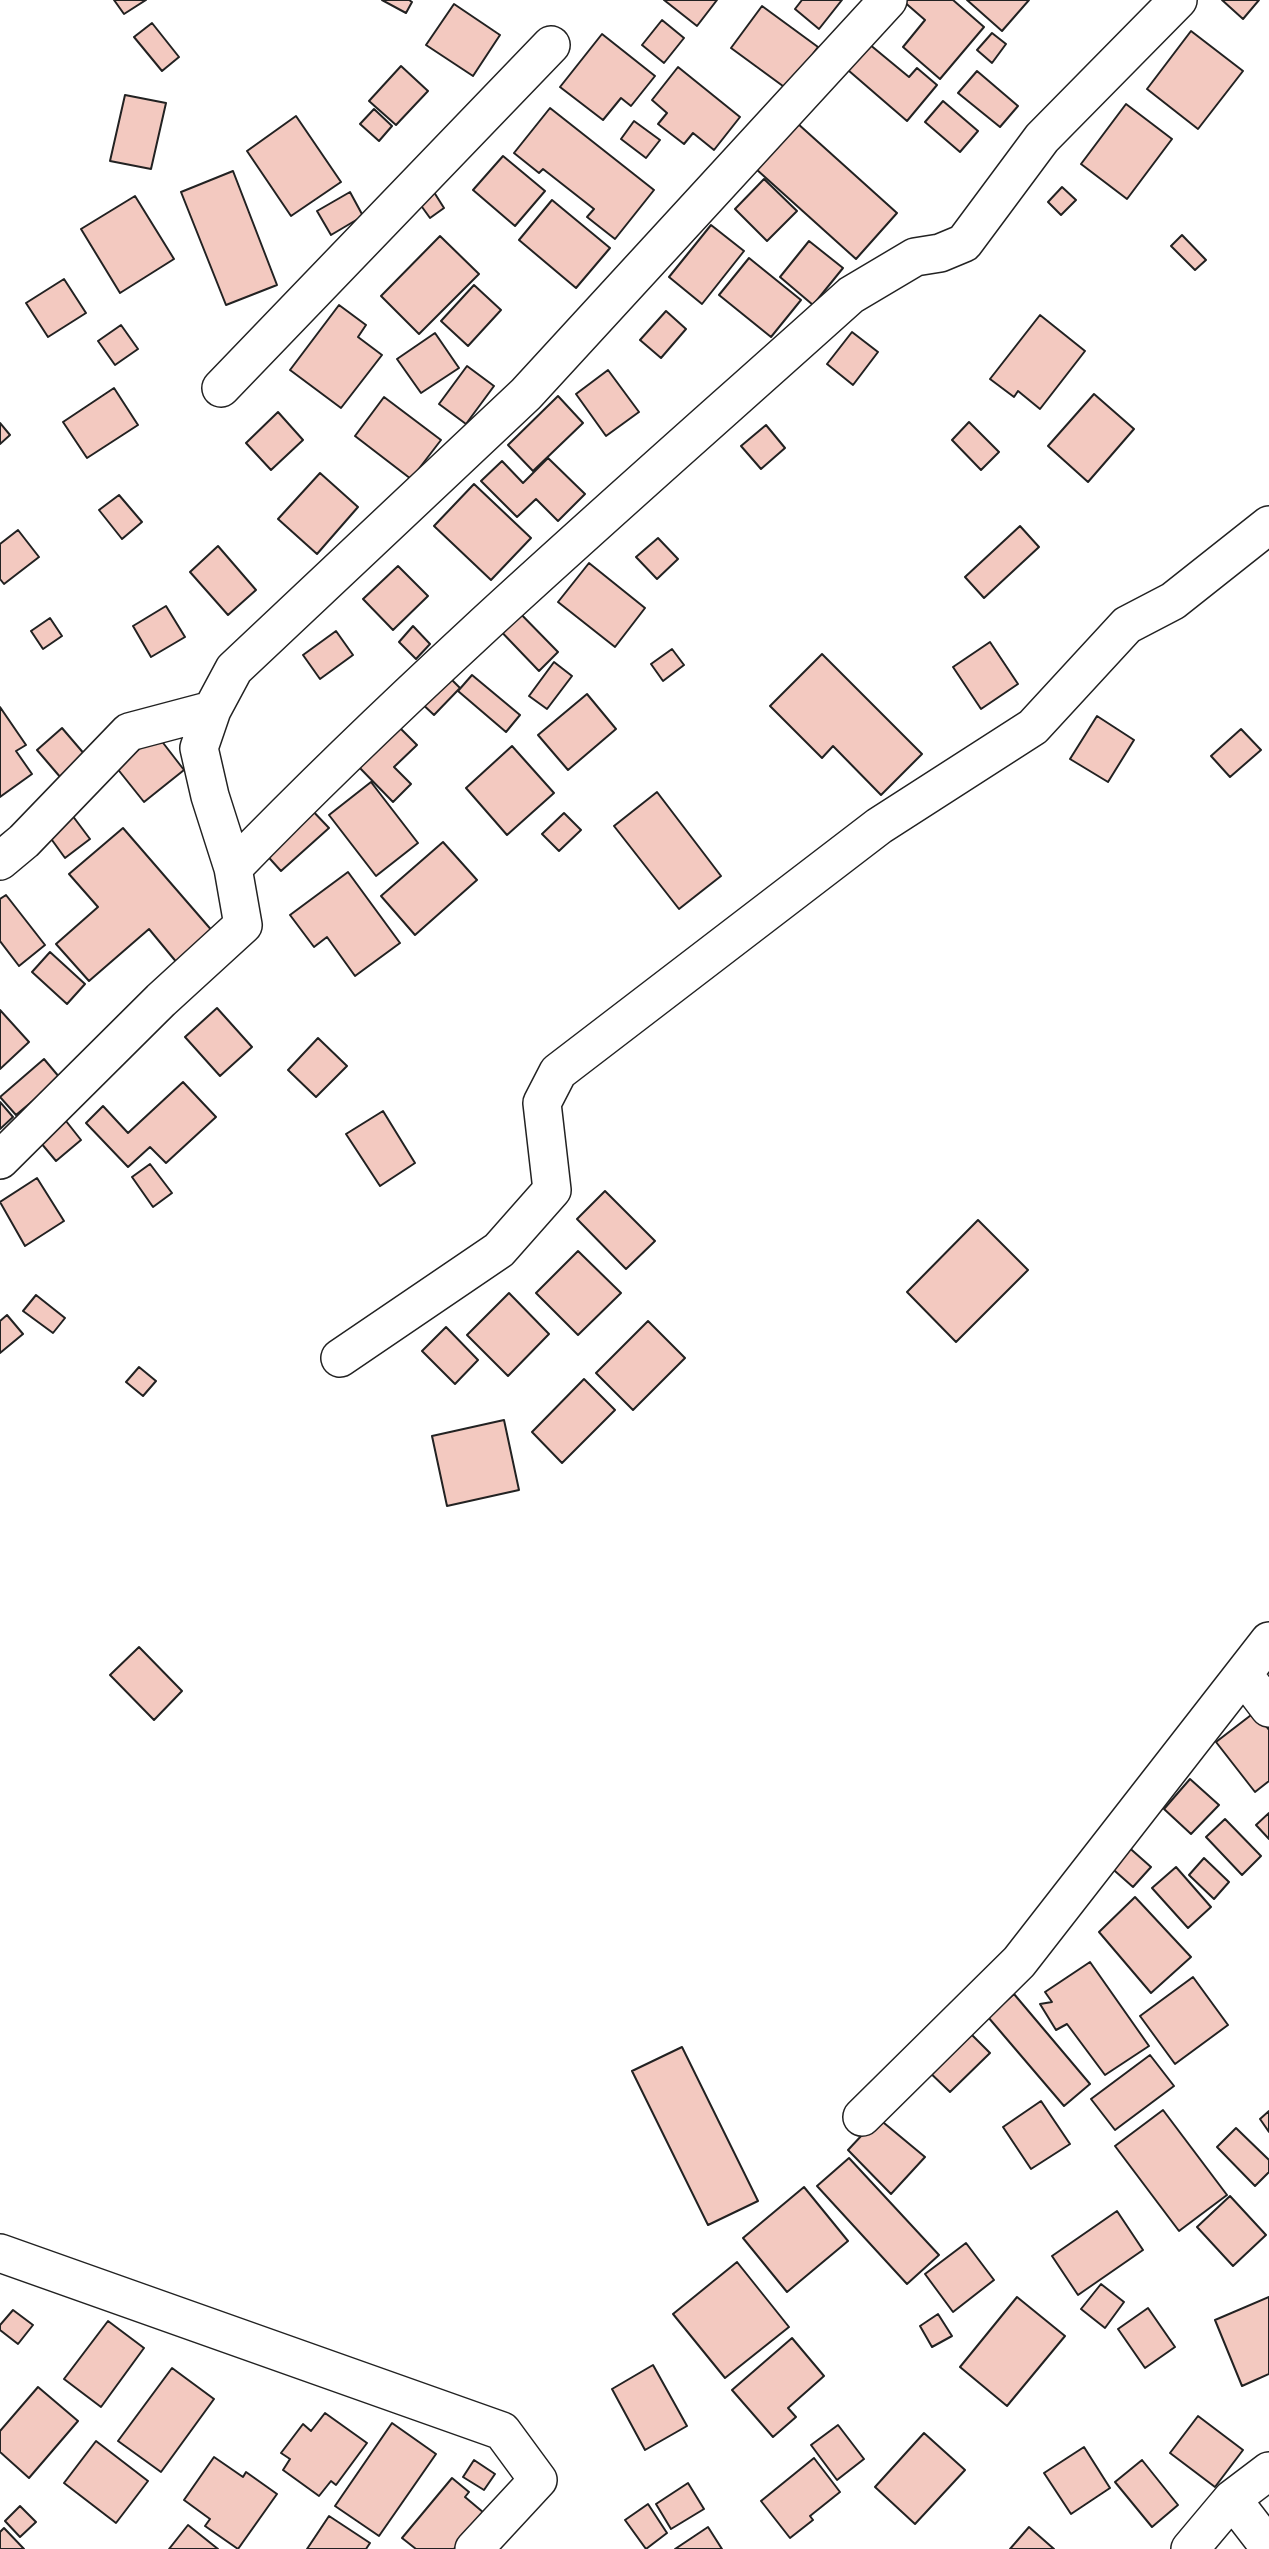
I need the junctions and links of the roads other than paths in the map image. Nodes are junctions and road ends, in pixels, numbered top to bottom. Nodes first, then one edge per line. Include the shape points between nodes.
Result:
1 (888, 0) edge
2 (1178, 0) edge
3 (551, 45) dead end
4 (221, 388) dead end
5 (1269, 525) edge
6 (212, 710) junction
7 (0, 861) edge
8 (233, 868) junction
9 (0, 1160) edge
10 (340, 1358) dead end
11 (1269, 1641) edge
12 (1244, 1675) junction
13 (1269, 1708) edge
14 (862, 2118) dead end
15 (0, 2253) edge
16 (1269, 2471) edge
17 (1232, 2499) junction
18 (1269, 2547) edge
19 (474, 2549) edge
20 (1191, 2549) edge

1 - 6 street via 526,394 234,669
2 - 8 street via 1042,138 964,243 915,257 851,295 478,629 332,766
3 - 4 street
5 - 10 street via 1173,601 1127,625 1033,727 879,826 558,1072 542,1103 552,1190 499,1251
6 - 7 street via 129,732
6 - 8 street via 199,748
8 - 9 street via 243,925
11 - 12 street
12 - 13 street
12 - 14 street via 1019,1962
15 - 19 street via 502,2431 538,2480
16 - 17 street
17 - 18 street
17 - 20 street

